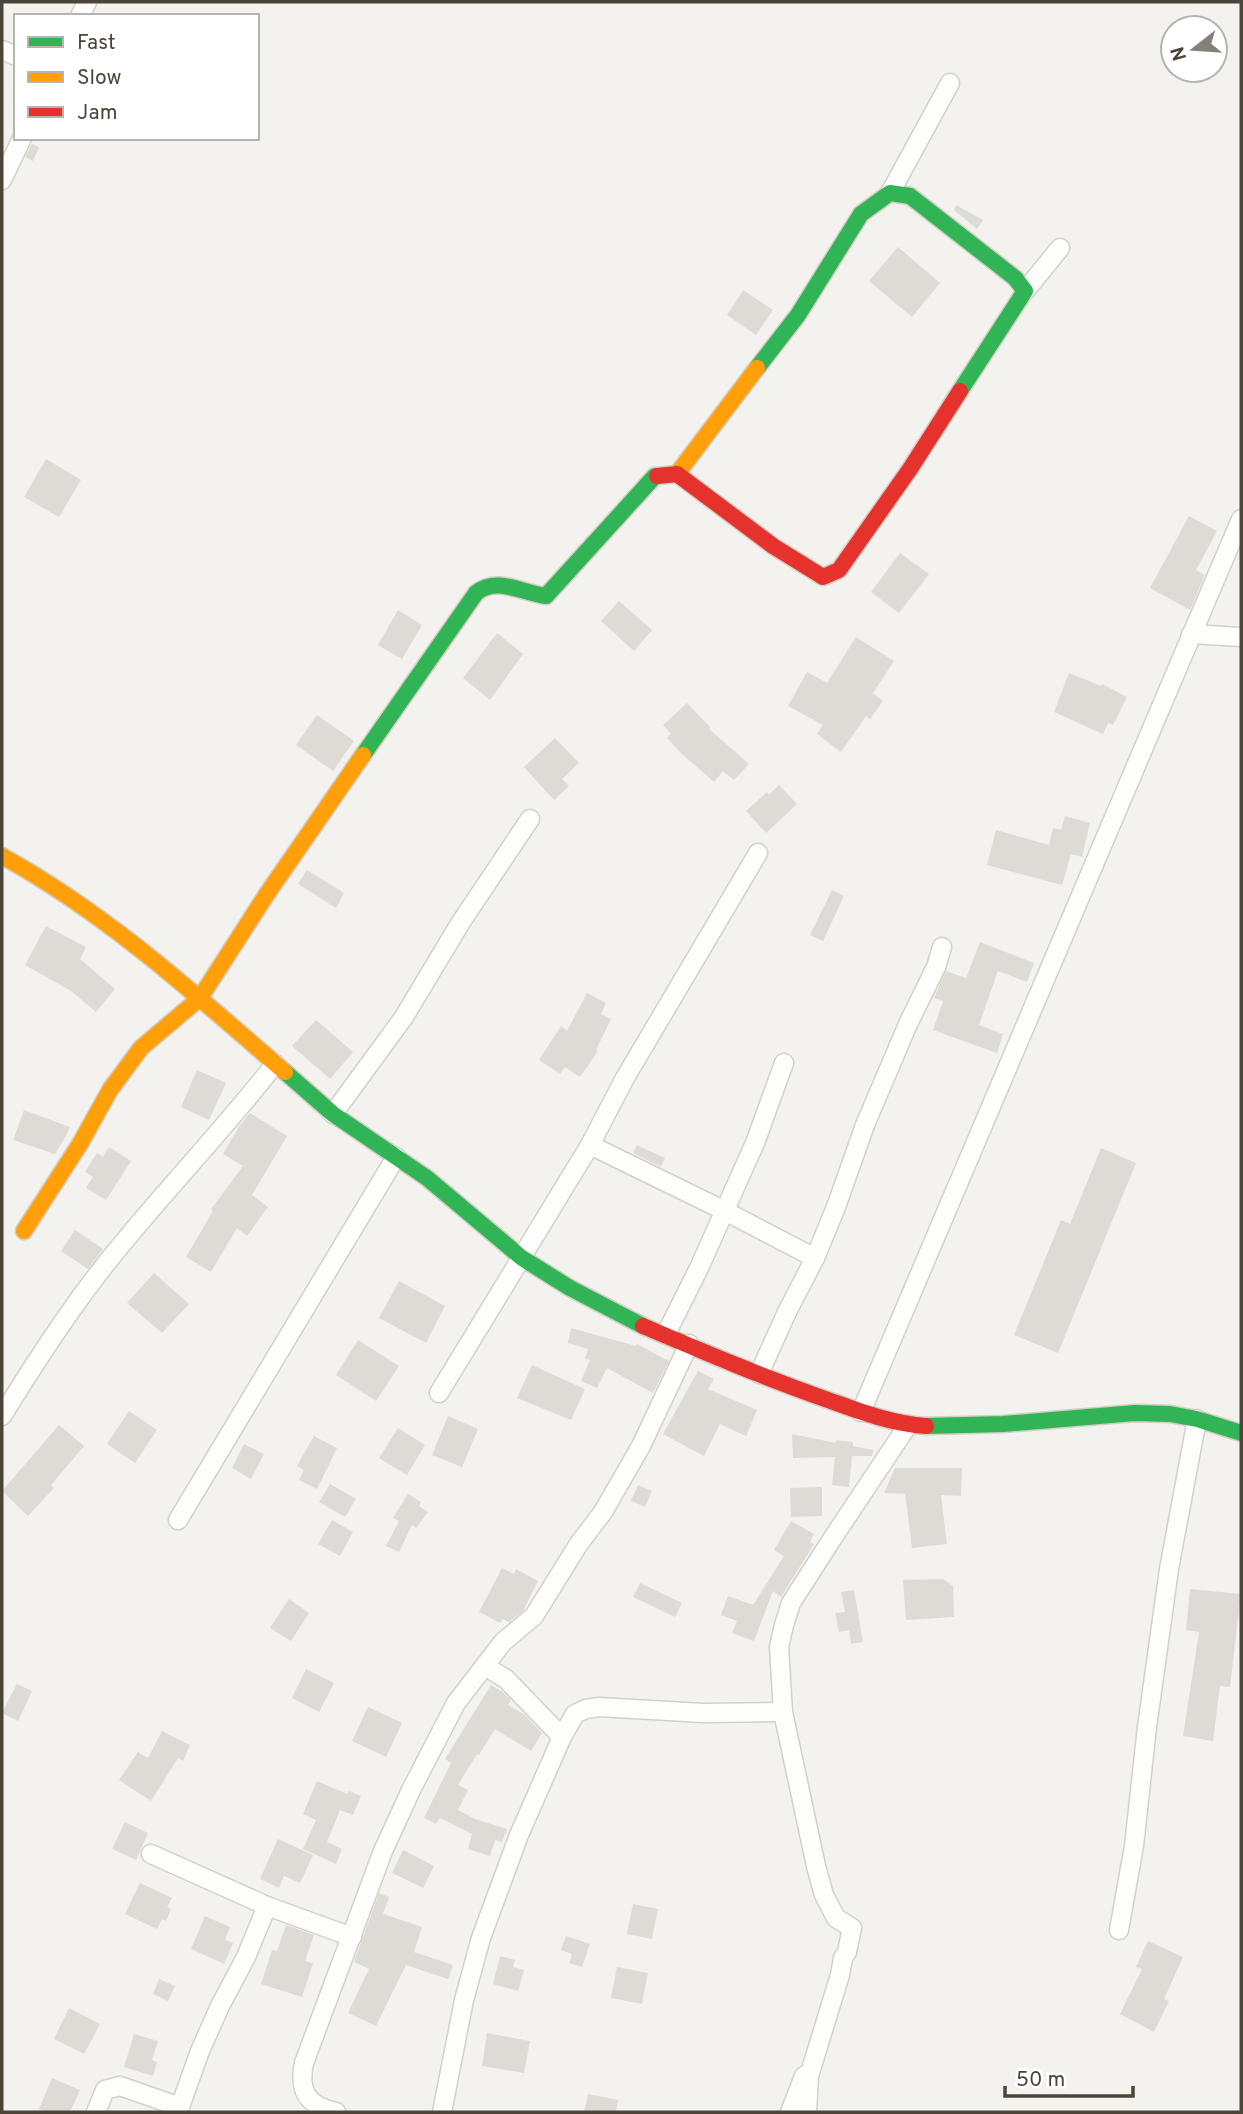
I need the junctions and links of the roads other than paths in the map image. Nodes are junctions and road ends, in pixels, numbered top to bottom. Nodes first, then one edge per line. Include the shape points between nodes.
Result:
1 (950, 83) dead end
2 (21, 140) edge
3 (2, 180) edge
4 (890, 193) junction
5 (1060, 248) dead end
6 (1026, 291) junction
7 (677, 474) junction
8 (1241, 519) edge
9 (1191, 634) junction
10 (1241, 637) edge
11 (530, 819) dead end
12 (758, 853) dead end
13 (2, 856) edge
14 (942, 947) dead end
15 (200, 998) junction
16 (784, 1063) dead end
17 (275, 1064) junction
18 (333, 1114) junction
19 (590, 1144) junction
20 (396, 1157) junction
21 (723, 1210) junction
22 (24, 1231) dead end
23 (522, 1258) junction
24 (815, 1258) junction
25 (666, 1334) junction
26 (689, 1344) junction
27 (759, 1374) junction
28 (439, 1394) dead end
29 (861, 1412) junction
30 (2, 1416) edge
31 (1197, 1419) junction
32 (908, 1425) junction
33 (1241, 1433) edge
34 (178, 1520) dead end
35 (485, 1666) junction
36 (783, 1712) junction
37 (562, 1737) junction
38 (151, 1854) dead end
39 (267, 1906) junction
40 (836, 1918) junction
41 (1119, 1930) dead end
42 (352, 1937) junction
43 (179, 2110) edge
44 (96, 2112) edge
45 (336, 2112) edge
46 (442, 2112) edge
47 (790, 2112) edge
48 (807, 2112) edge

1 - 4 street
2 - 3 street
4 - 6 street via 910,196
4 - 7 street via 862,214 798,314
5 - 6 street
6 - 7 street via 839,570 822,576 772,546
7 - 15 street via 655,475 546,596 487,586 477,593
8 - 9 street
9 - 10 street
9 - 29 street
11 - 18 street via 404,1017
12 - 19 street
13 - 15 street via 77,901
14 - 24 street via 865,1125
15 - 17 street
15 - 22 street via 141,1048
16 - 21 street via 755,1143
17 - 18 street
17 - 30 street via 83,1293
18 - 20 street
19 - 21 street
19 - 23 street
20 - 23 street
20 - 34 street
21 - 24 street
21 - 25 street
23 - 25 street via 592,1301
23 - 28 street
24 - 27 street
25 - 26 street
26 - 27 street
26 - 35 street via 641,1446 603,1512 534,1616 503,1642
27 - 29 street
29 - 32 street
31 - 32 street via 1135,1413 1003,1424
31 - 33 street
31 - 41 street via 1169,1569
32 - 36 street via 792,1604 779,1647
35 - 37 street via 506,1679
35 - 42 street via 456,1703 411,1790
36 - 37 street via 599,1707 575,1714
36 - 40 street via 816,1866
37 - 46 street via 481,1938
38 - 39 street
39 - 42 street
39 - 43 street via 205,2039
40 - 47 street via 833,1986
40 - 48 street via 852,1928 809,2076
42 - 45 street via 302,2074 305,2094 313,2105
43 - 44 street via 120,2086 105,2090

